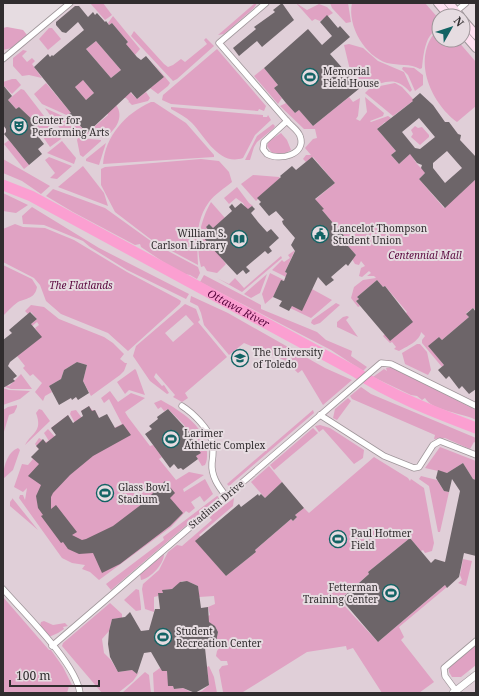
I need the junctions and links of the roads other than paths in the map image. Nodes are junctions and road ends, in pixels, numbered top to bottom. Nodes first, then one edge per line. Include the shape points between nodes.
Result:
1 (70, 3) edge
2 (266, 3) edge
3 (3, 59) edge
4 (287, 121) junction
5 (182, 406) dead end
6 (476, 406) edge
7 (320, 415) junction
8 (476, 455) edge
9 (226, 496) junction
10 (3, 588) edge
11 (476, 641) edge
12 (52, 646) junction
13 (476, 675) edge
14 (455, 692) edge
15 (80, 693) edge

1 - 3 street
2 - 4 street via 219,43
4 - 4 street via 300,136 298,147 284,158 267,154 263,149 264,142
5 - 9 street via 211,437 213,472 216,482
6 - 7 street, Stadium Drive via 383,361
7 - 8 street via 384,456 414,468 418,468 438,441
7 - 9 street, Stadium Drive
9 - 12 street, Stadium Drive
10 - 12 street
11 - 14 street via 444,668 445,676
12 - 15 street via 74,675
13 - 14 street

